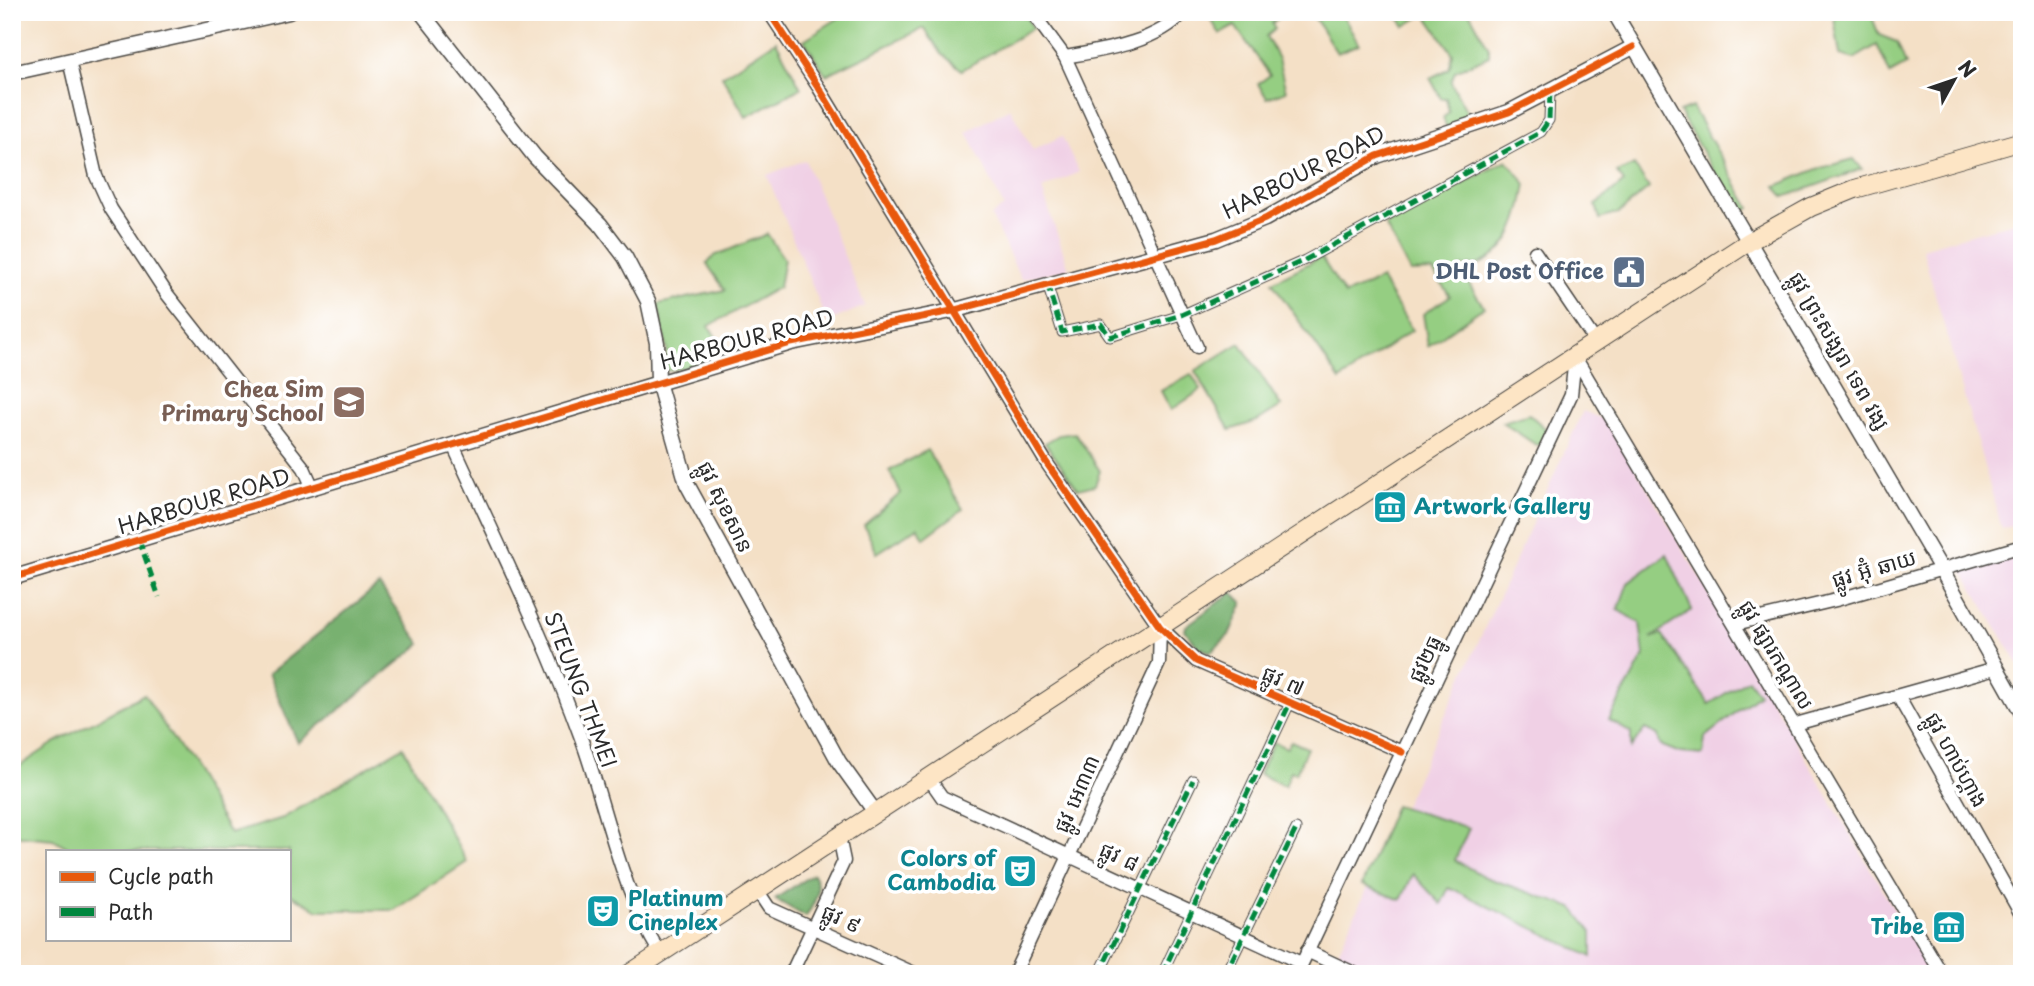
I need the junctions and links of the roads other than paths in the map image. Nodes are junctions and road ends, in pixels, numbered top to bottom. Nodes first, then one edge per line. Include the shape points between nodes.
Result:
1 (289, 12) edge
2 (421, 12) edge
3 (769, 12) edge
4 (1032, 12) edge
5 (1184, 12) edge
6 (1614, 12) edge
7 (1633, 47) junction
8 (1065, 57) junction
9 (69, 60) junction
10 (13, 71) edge
11 (1550, 91) junction
12 (2022, 141) edge
13 (1750, 241) junction
14 (1535, 252) dead end
15 (1154, 256) junction
16 (1047, 284) junction
17 (952, 311) junction
18 (1181, 315) junction
19 (1597, 342) junction
20 (1197, 347) dead end
21 (1575, 357) junction
22 (658, 382) junction
23 (1571, 395) junction
24 (1602, 398) junction
25 (453, 445) junction
26 (313, 488) junction
27 (2022, 546) edge
28 (1941, 569) junction
29 (12, 578) edge
30 (1735, 624) junction
31 (1160, 627) junction
32 (1996, 668) junction
33 (1898, 696) junction
34 (1290, 703) junction
35 (2022, 713) edge
36 (1796, 724) junction
37 (1402, 752) junction
38 (928, 777) junction
39 (1193, 780) dead end
40 (875, 812) junction
41 (1296, 829) dead end
42 (839, 837) junction
43 (1070, 855) junction
44 (1141, 889) junction
45 (757, 890) junction
46 (1191, 912) junction
47 (2022, 916) edge
48 (813, 928) junction
49 (1243, 936) junction
50 (1307, 951) junction
51 (660, 953) junction
52 (1299, 969) edge
53 (629, 974) edge
54 (792, 974) edge
55 (916, 974) edge
56 (1014, 974) edge
57 (1099, 974) edge
58 (1162, 974) edge
59 (1225, 974) edge
60 (1356, 974) edge
61 (1942, 974) edge

1 - 9 street
2 - 22 street, ផ្លូវ សុខសាន via 535,156 625,257 648,301 657,344
3 - 17 street, ផ្លូវ ៧
4 - 8 street
5 - 8 street via 1152,33 1120,46
6 - 7 street, ផ្លូវ ព្រះសង្ឃរា ទេព វង្ស
7 - 11 street, HARBOUR ROAD
7 - 13 street, ផ្លូវ ព្រះសង្ឃរា ទេព វង្ស
8 - 15 street
9 - 10 street
9 - 26 street via 96,176 111,209 167,293 304,468
11 - 15 street, HARBOUR ROAD via 1500,116 1377,156 1238,231
11 - 18 street via 1549,120 1541,132 1305,260
12 - 13 main road via 1855,189
13 - 19 main road
13 - 28 street, ផ្លូវ ព្រះសង្ឃរា ទេព វង្ស
14 - 19 street
15 - 16 street, HARBOUR ROAD
15 - 18 street
16 - 17 street, HARBOUR ROAD
16 - 18 street via 1062,332 1101,324 1110,337
17 - 22 street, HARBOUR ROAD via 825,334
17 - 31 street, ផ្លូវ ៧ via 1046,463
18 - 20 street
19 - 21 main road
21 - 23 street, ផ្លូវ២ធ្នូ
21 - 24 street, ផ្លូវ ផ្សារកណ្តាល
21 - 31 main road
22 - 25 street, HARBOUR ROAD
22 - 40 street, ផ្លូវ សុខសាន via 687,484 839,762
23 - 24 street via 1586,392
23 - 37 street, ផ្លូវ២ធ្នូ
24 - 30 street, ផ្លូវ ផ្សារកណ្តាល
25 - 26 street, HARBOUR ROAD
25 - 51 street, STEUNG THMEI via 581,738 625,876
26 - 29 street, HARBOUR ROAD
27 - 28 street, ផ្លូវ អ៊ុំ ឆាយ
28 - 30 street, ផ្លូវ អ៊ុំ ឆាយ
28 - 32 street, ផ្លូវ ព្រះសង្ឃរា ទេព វង្ស
30 - 36 street, ផ្លូវ ផ្សារកណ្តាល
31 - 34 street, ផ្លូវ ៧ via 1196,661
31 - 38 main road
31 - 43 street, ផ្លូវ អេ៣៣ via 1159,663
32 - 33 street
32 - 35 street, ផ្លូវ ព្រះសង្ឃរា ទេព វង្ស
33 - 36 street
33 - 47 street, ផ្លូវ ហាប់ហ្គាង
34 - 37 street, ផ្លូវ ៧
34 - 46 street
36 - 61 street, ផ្លូវ ផ្សារកណ្តាល
37 - 50 street, ផ្លូវ២ធ្នូ
38 - 40 main road
38 - 43 street, ផ្លូវ ៨ via 942,797
39 - 44 street
40 - 42 main road
41 - 49 street
42 - 45 main road
42 - 48 street via 844,861
43 - 44 street, ផ្លូវ ៨
43 - 56 street, ផ្លូវ អេ៣៣
44 - 46 street, ផ្លូវ ៨
44 - 57 street
45 - 48 street, ផ្លូវ ៩ via 769,908
45 - 51 main road
46 - 49 street, ផ្លូវ ៨
46 - 58 street
48 - 54 street
48 - 55 street, ផ្លូវ ៩
49 - 52 street, ផ្លូវ ៨
49 - 59 street
50 - 52 street, ផ្លូវ២ធ្នូ
50 - 60 street
51 - 53 main road

